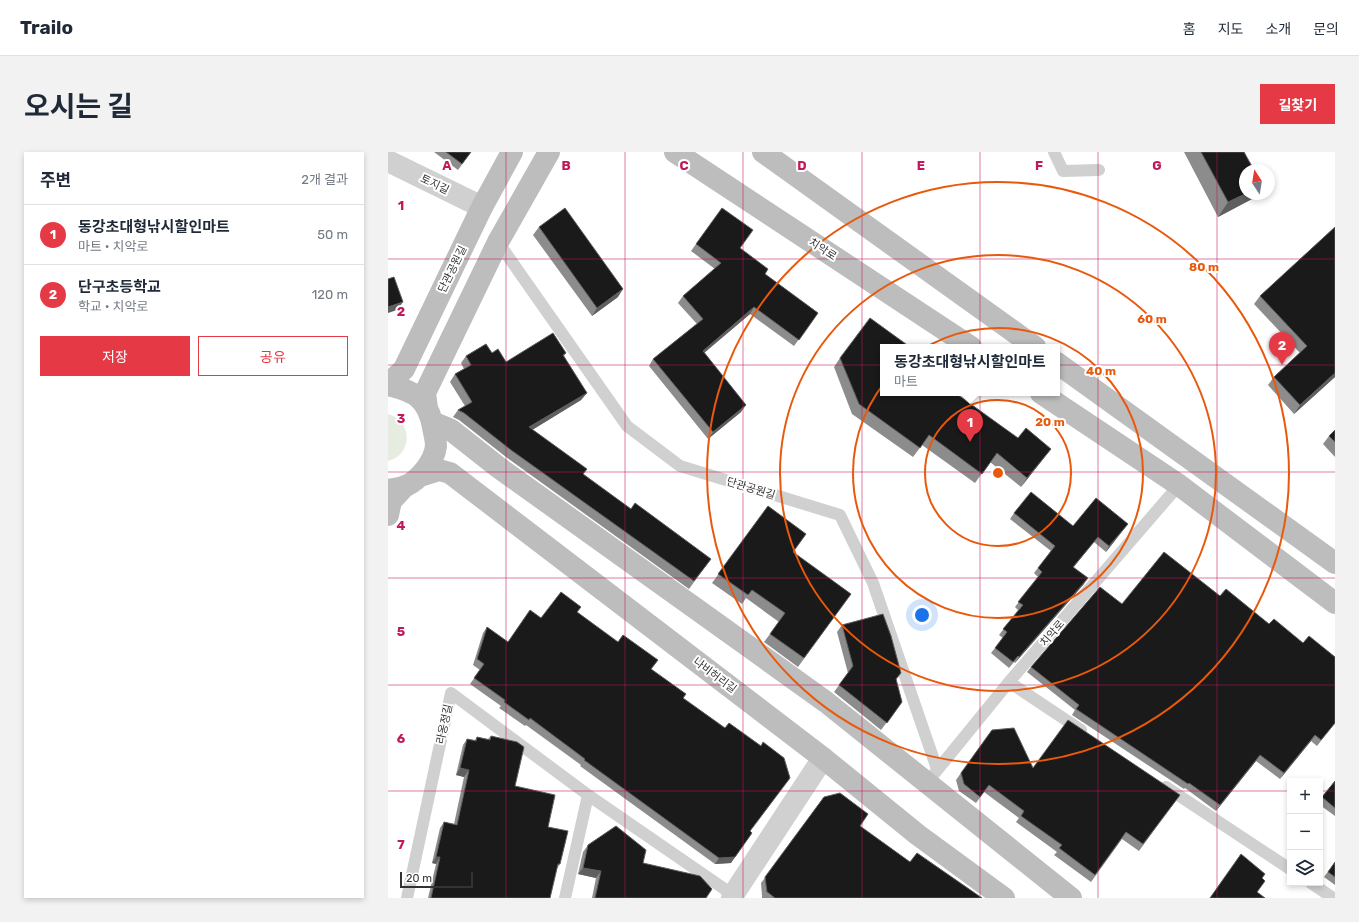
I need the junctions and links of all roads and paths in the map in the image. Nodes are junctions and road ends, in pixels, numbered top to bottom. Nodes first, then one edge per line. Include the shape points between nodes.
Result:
1 (512, 152) edge
2 (549, 152) edge
3 (675, 152) edge
4 (1054, 152) edge
5 (766, 153) edge
6 (388, 161) edge
7 (1100, 170) dead end
8 (482, 207) junction
9 (498, 242) junction
10 (966, 344) edge
11 (1031, 344) edge
12 (1060, 365) edge
13 (388, 384) edge
14 (1046, 396) edge
15 (430, 415) junction
16 (404, 484) edge
17 (1179, 485) junction
18 (388, 515) edge
19 (1335, 563) edge
20 (1335, 603) edge
21 (1009, 682) junction
22 (1088, 734) edge
23 (823, 758) junction
24 (932, 776) junction
25 (1160, 782) edge
26 (588, 795) junction
27 (1287, 867) edge
28 (1315, 886) edge
29 (734, 897) edge
30 (407, 898) edge
31 (565, 898) edge
32 (1004, 898) edge
33 (1071, 898) edge
34 (1333, 898) edge

1 - 8 street, 단관공원길
2 - 9 street
3 - 10 street, 치악로
4 - 7 lane via 1063,171
5 - 11 street
6 - 8 street, 토지길
8 - 13 street, 단관공원길 via 404,369
9 - 15 street via 425,394
9 - 24 lane, 단관공원길 via 627,426 680,466 840,515 873,583
12 - 19 street
13 - 15 street via 404,389 419,398
14 - 17 street
15 - 16 street via 436,446 430,462
15 - 24 street via 498,467
16 - 18 street via 391,501
16 - 23 street, 나비허리길 via 439,470 450,473
17 - 20 street
17 - 21 lane, 치악로
21 - 22 lane
21 - 24 lane, 치악로
23 - 29 street
23 - 32 street, 나비허리길 via 918,835
24 - 33 street
25 - 27 lane
26 - 29 lane, 라옹정길
26 - 30 lane, 라옹정길 via 451,693
26 - 31 lane
28 - 34 lane

